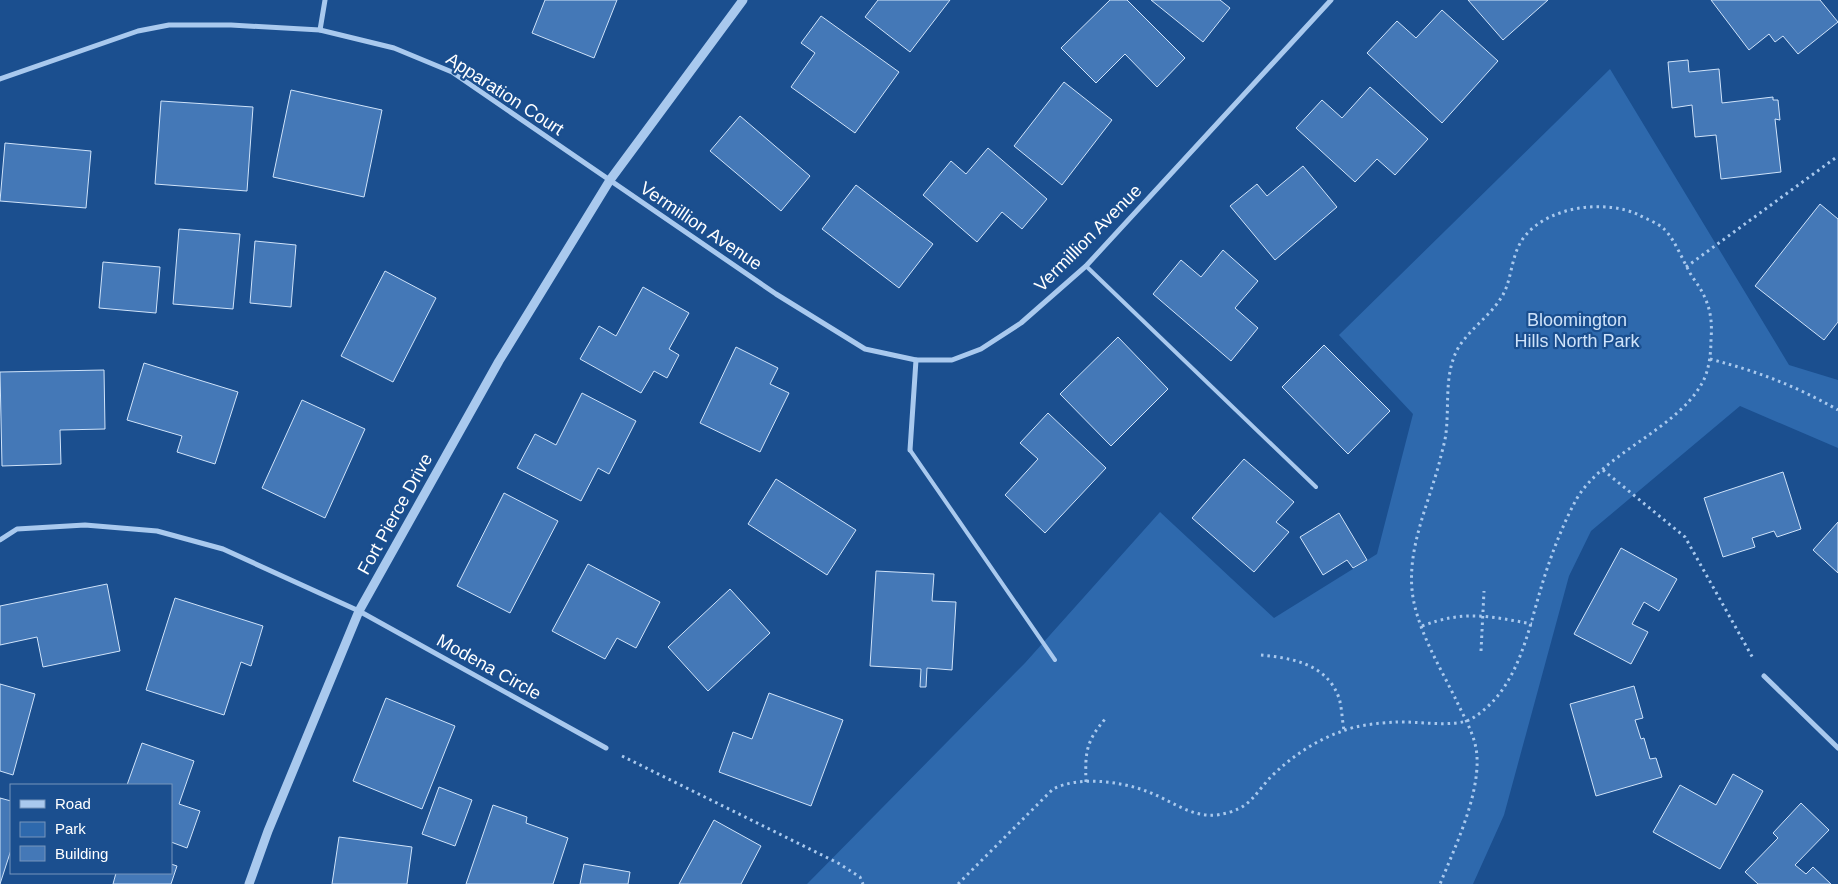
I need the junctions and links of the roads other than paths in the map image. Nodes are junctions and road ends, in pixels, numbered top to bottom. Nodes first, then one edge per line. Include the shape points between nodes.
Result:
1 (325, 0) edge
2 (742, 0) edge
3 (1331, 0) edge
4 (320, 30) junction
5 (0, 79) edge
6 (610, 180) junction
7 (1086, 266) junction
8 (916, 360) junction
9 (910, 450) joint
10 (1316, 487) dead end
11 (0, 540) edge
12 (359, 611) junction
13 (1055, 660) dead end
14 (1764, 676) road end
15 (606, 748) road end
16 (1838, 748) edge
17 (249, 884) edge

1 - 4 street
2 - 6 street, Fort Pierce Drive
3 - 7 street, Vermillion Avenue
4 - 5 street, Apparation Court via 169,25 138,31
4 - 6 street, Apparation Court via 394,48 452,72
6 - 8 street, Vermillion Avenue via 776,294 866,349
6 - 12 street, Fort Pierce Drive via 499,361
7 - 8 street, Vermillion Avenue via 1021,323 980,349 952,360
7 - 10 lane
8 - 9 street
9 - 13 lane
11 - 12 street, Modena Circle via 18,529 75,525 157,531 223,549
12 - 15 street, Modena Circle
12 - 17 street, Fort Pierce Drive
14 - 16 street

